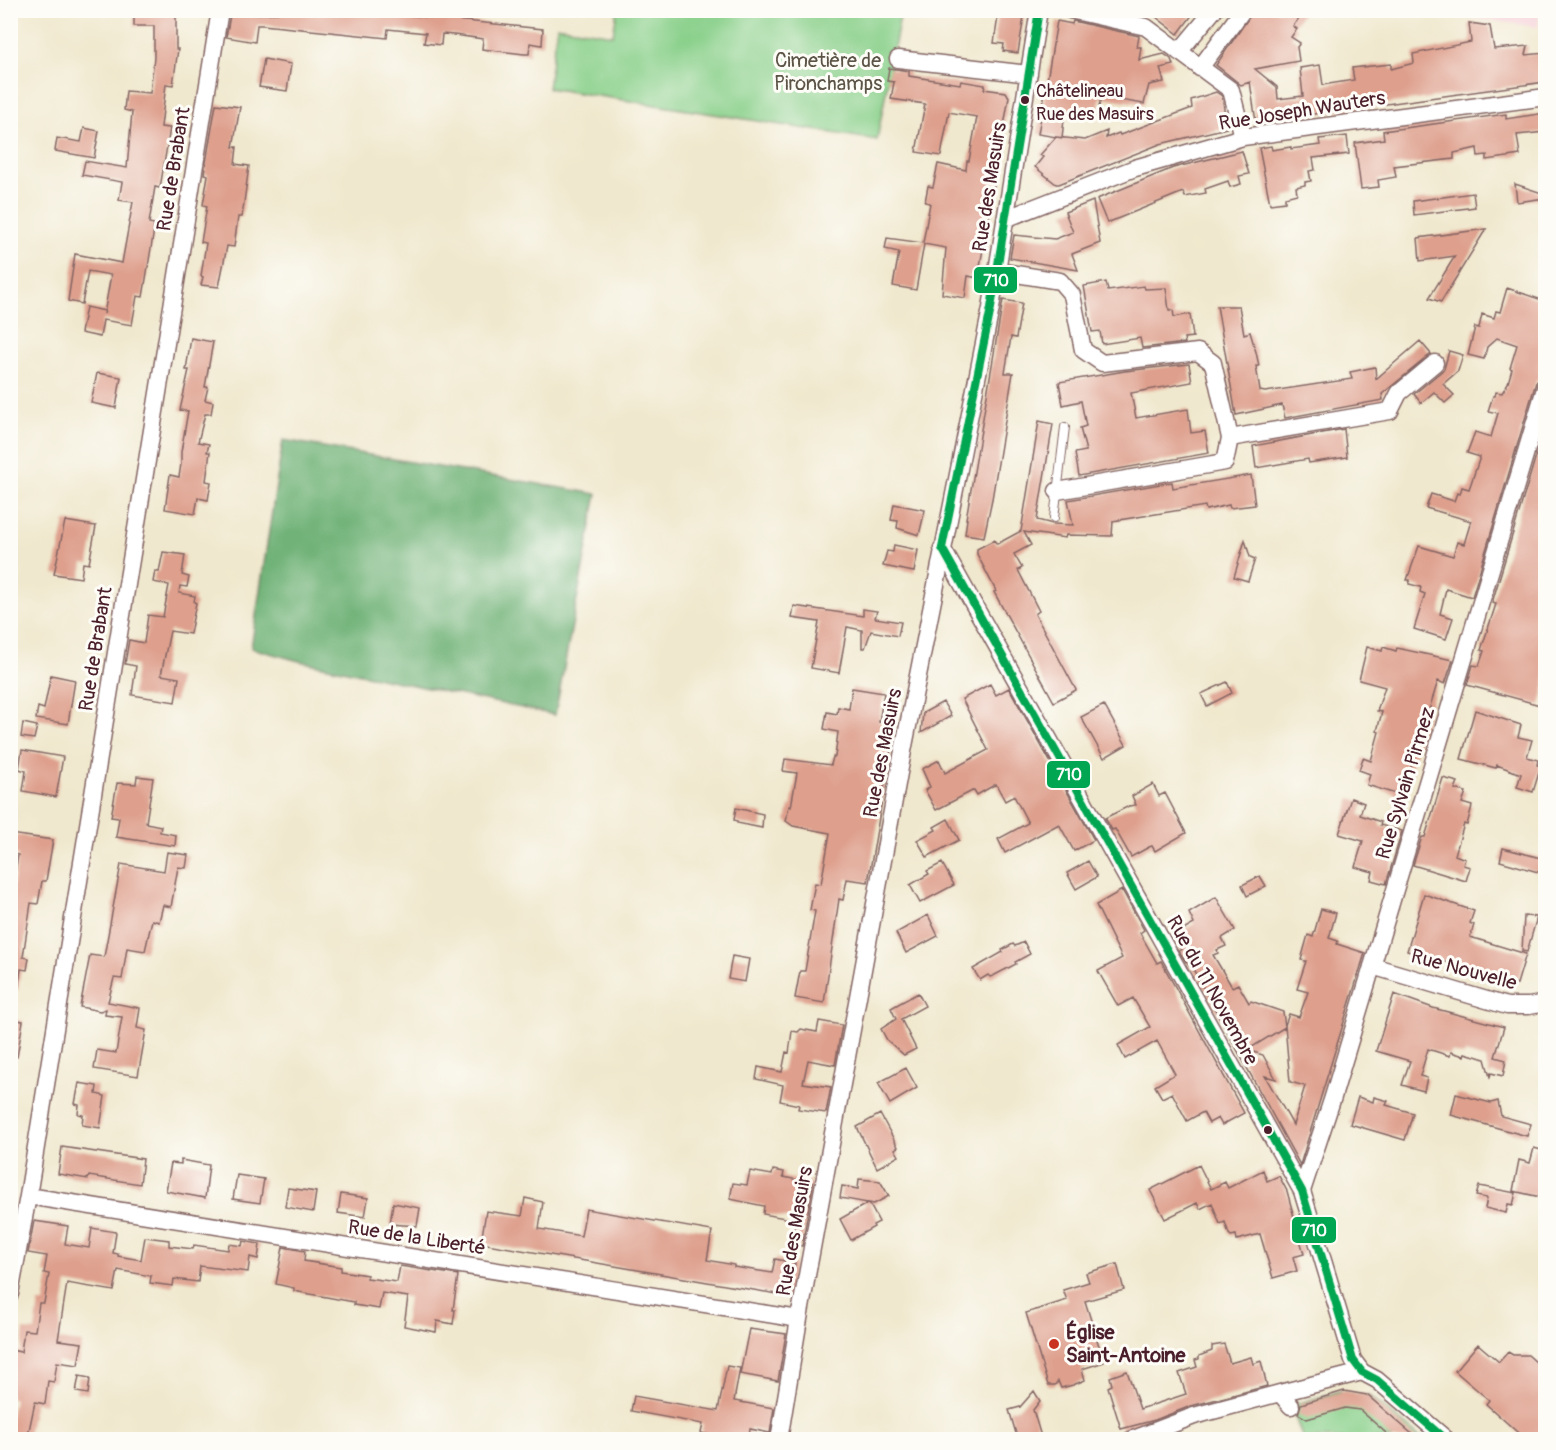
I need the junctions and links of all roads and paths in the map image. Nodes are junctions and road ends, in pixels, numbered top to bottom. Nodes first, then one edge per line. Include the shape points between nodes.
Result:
1 (220, 10) edge
2 (1039, 10) edge
3 (1070, 10) edge
4 (1214, 10) edge
5 (1243, 10) edge
6 (1179, 52) junction
7 (898, 59) dead end
8 (1200, 68) junction
9 (1029, 74) junction
10 (1545, 96) edge
11 (1243, 137) junction
12 (1005, 219) junction
13 (997, 272) junction
14 (1435, 363) dead end
15 (1545, 385) edge
16 (1065, 427) dead end
17 (1230, 438) junction
18 (1057, 491) junction
19 (1054, 518) dead end
20 (942, 548) junction
21 (1372, 966) junction
22 (1545, 1003) edge
23 (1302, 1191) junction
24 (28, 1196) junction
25 (10, 1294) edge
26 (799, 1319) junction
27 (1362, 1372) junction
28 (1280, 1393) junction
29 (1292, 1406) dead end
30 (779, 1440) edge
31 (1131, 1440) edge
32 (1447, 1440) edge

1 - 24 street, Rue de Brabant
2 - 9 street, Rue des Masuirs
3 - 6 street via 1146,27
4 - 6 street
5 - 8 street
6 - 8 street
7 - 9 street
8 - 11 street via 1231,90
9 - 12 street, Rue des Masuirs
10 - 11 street, Rue Joseph Wauters
11 - 12 street, Rue Joseph Wauters via 1135,168
12 - 13 street, Rue des Masuirs
13 - 17 street via 1060,281 1072,295 1083,350 1102,363 1198,352 1212,363
13 - 20 street, Rue des Masuirs
14 - 17 street via 1399,393 1390,411
15 - 21 street, Rue Sylvain Pirmez
16 - 18 lane
17 - 18 street via 1225,462
18 - 19 lane
20 - 23 street, Rue du 11 Novembre
20 - 26 street, Rue des Masuirs
21 - 22 street, Rue Nouvelle via 1507,1006
21 - 23 street, Rue Sylvain Pirmez
23 - 27 street, Rue du 11 Novembre via 1353,1360
24 - 25 street, Rue de Brabant
24 - 26 street, Rue de la Liberté
26 - 30 street, Rue des Masuirs
27 - 28 street
27 - 32 street, Rue du 11 Novembre via 1377,1380
28 - 29 street
28 - 31 street via 1194,1416

